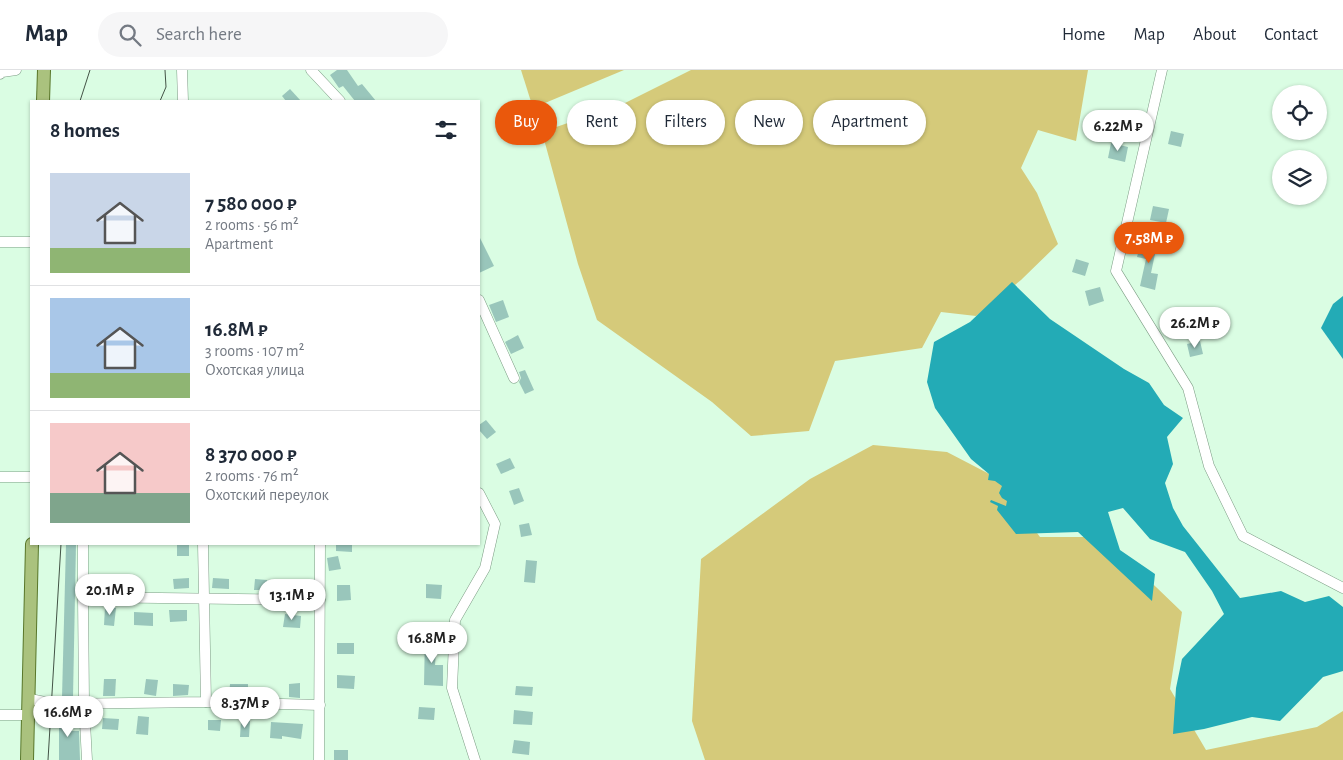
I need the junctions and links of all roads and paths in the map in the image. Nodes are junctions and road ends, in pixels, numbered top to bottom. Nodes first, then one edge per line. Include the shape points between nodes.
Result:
1 (16, 70) edge
2 (44, 70) edge
3 (182, 70) edge
4 (311, 70) edge
5 (1162, 70) edge
6 (0, 74) edge
7 (43, 100) edge
8 (183, 100) edge
9 (339, 100) edge
10 (0, 242) edge
11 (30, 242) edge
12 (480, 302) edge
13 (514, 378) dead end
14 (0, 477) edge
15 (30, 477) edge
16 (480, 497) edge
17 (32, 545) edge
18 (83, 545) edge
19 (203, 545) edge
20 (320, 545) edge
21 (1343, 588) edge
22 (83, 597) junction
23 (204, 598) junction
24 (320, 600) junction
25 (30, 699) junction
26 (206, 702) junction
27 (84, 703) junction
28 (320, 705) junction
29 (28, 714) junction
30 (0, 715) edge
31 (27, 760) edge
32 (87, 760) edge
33 (319, 760) edge
34 (475, 760) edge

1 - 6 street
2 - 7 main road
3 - 8 street
4 - 9 street
5 - 21 street via 1116,271 1188,388 1209,466 1243,536
10 - 11 street
12 - 13 street
14 - 15 street
16 - 34 street via 495,524 485,568 455,620 452,688
17 - 25 main road
18 - 22 street
19 - 23 street
20 - 24 street
22 - 23 street
22 - 27 street
23 - 24 street
23 - 26 street
24 - 28 street
25 - 27 street via 55,704
25 - 29 main road
26 - 27 street
26 - 28 street
27 - 32 street
28 - 33 street
29 - 30 street
29 - 31 main road

